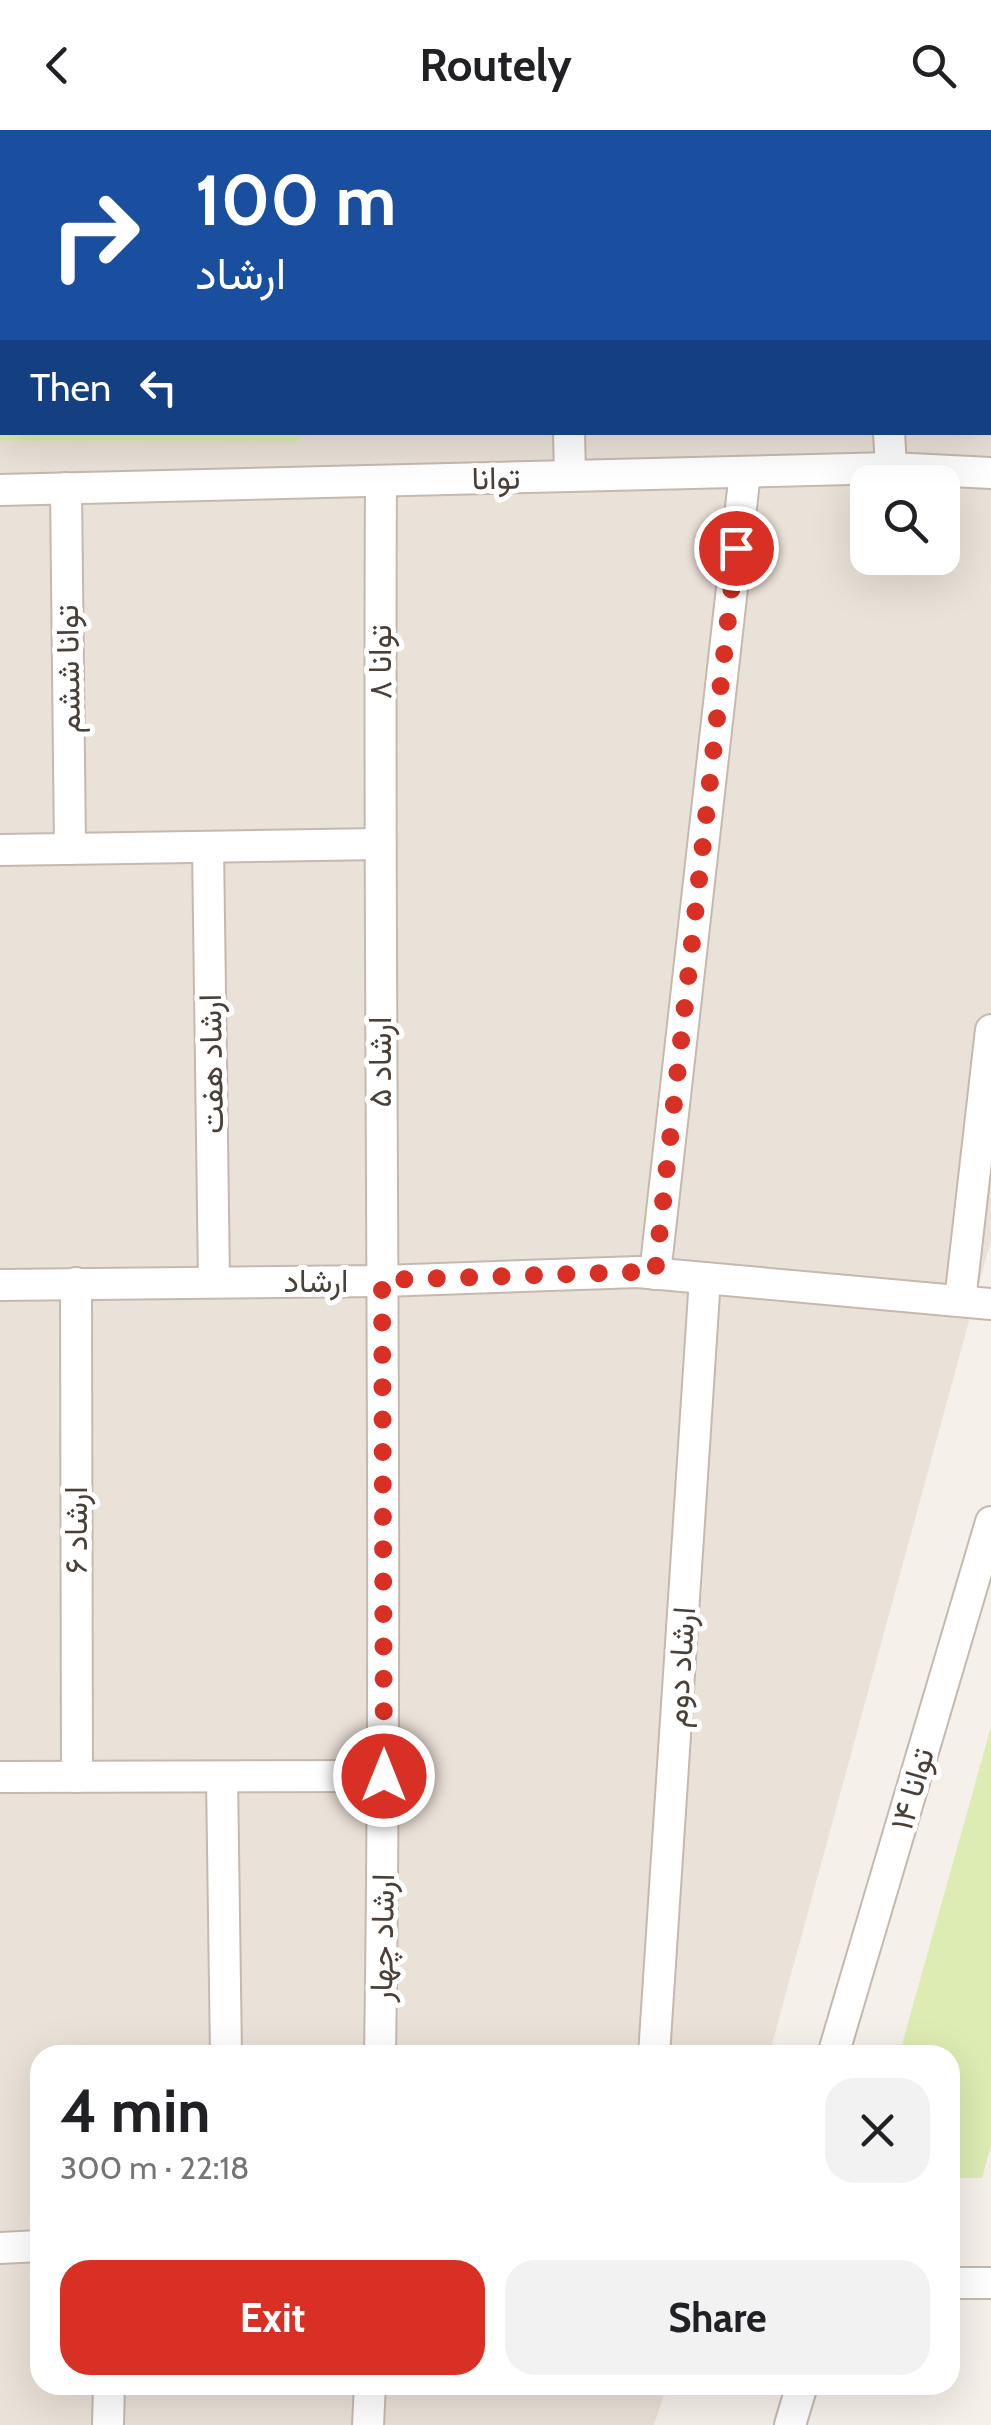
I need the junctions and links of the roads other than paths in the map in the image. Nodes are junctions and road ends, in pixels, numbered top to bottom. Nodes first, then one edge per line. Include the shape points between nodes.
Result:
1 (569, 435) edge
2 (889, 435) edge
3 (890, 465) edge
4 (850, 469) edge
5 (960, 471) edge
6 (745, 472) junction
7 (991, 473) edge
8 (570, 476) junction
9 (381, 480) junction
10 (66, 488) junction
11 (0, 490) edge
12 (379, 844) junction
13 (208, 846) junction
14 (70, 849) junction
15 (0, 850) edge
16 (991, 1030) edge
17 (655, 1274) junction
18 (705, 1278) junction
19 (382, 1280) junction
20 (214, 1281) junction
21 (76, 1283) junction
22 (0, 1285) edge
23 (960, 1301) junction
24 (991, 1304) edge
25 (991, 1522) edge
26 (384, 1776) junction
27 (76, 1777) junction
28 (222, 1777) junction
29 (0, 1778) edge
30 (226, 2045) edge
31 (380, 2045) edge
32 (655, 2045) edge
33 (836, 2045) edge
34 (30, 2246) edge
35 (0, 2248) edge
36 (960, 2283) edge
37 (991, 2283) edge
38 (109, 2395) edge
39 (370, 2395) edge
40 (799, 2395) edge
41 (108, 2425) edge
42 (368, 2425) edge
43 (790, 2425) edge

1 - 8 street
2 - 3 street
4 - 6 street, توانا
5 - 7 street, توانا
6 - 8 street, توانا
6 - 17 street
8 - 9 street, توانا
9 - 10 street, توانا
9 - 12 street, توانا ۸
10 - 11 street, توانا
10 - 14 street, توانا ششم
12 - 13 street
12 - 19 street, ارشاد ۵
13 - 14 street
13 - 20 street, ارشاد هفت
14 - 15 street
16 - 23 street
17 - 18 street, ارشاد
17 - 19 street, ارشاد
18 - 23 street, ارشاد
18 - 32 street, ارشاد دوم
19 - 20 street, ارشاد
19 - 26 street, ارشاد چهار
20 - 21 street, ارشاد
21 - 22 street, ارشاد
21 - 27 street, ارشاد ۶
23 - 24 street, ارشاد
25 - 33 street, توانا ۱۴
26 - 28 street
26 - 31 street, ارشاد چهار
27 - 28 street
27 - 29 street
28 - 30 street
34 - 35 street
36 - 37 street
38 - 41 street
39 - 42 street
40 - 43 street

